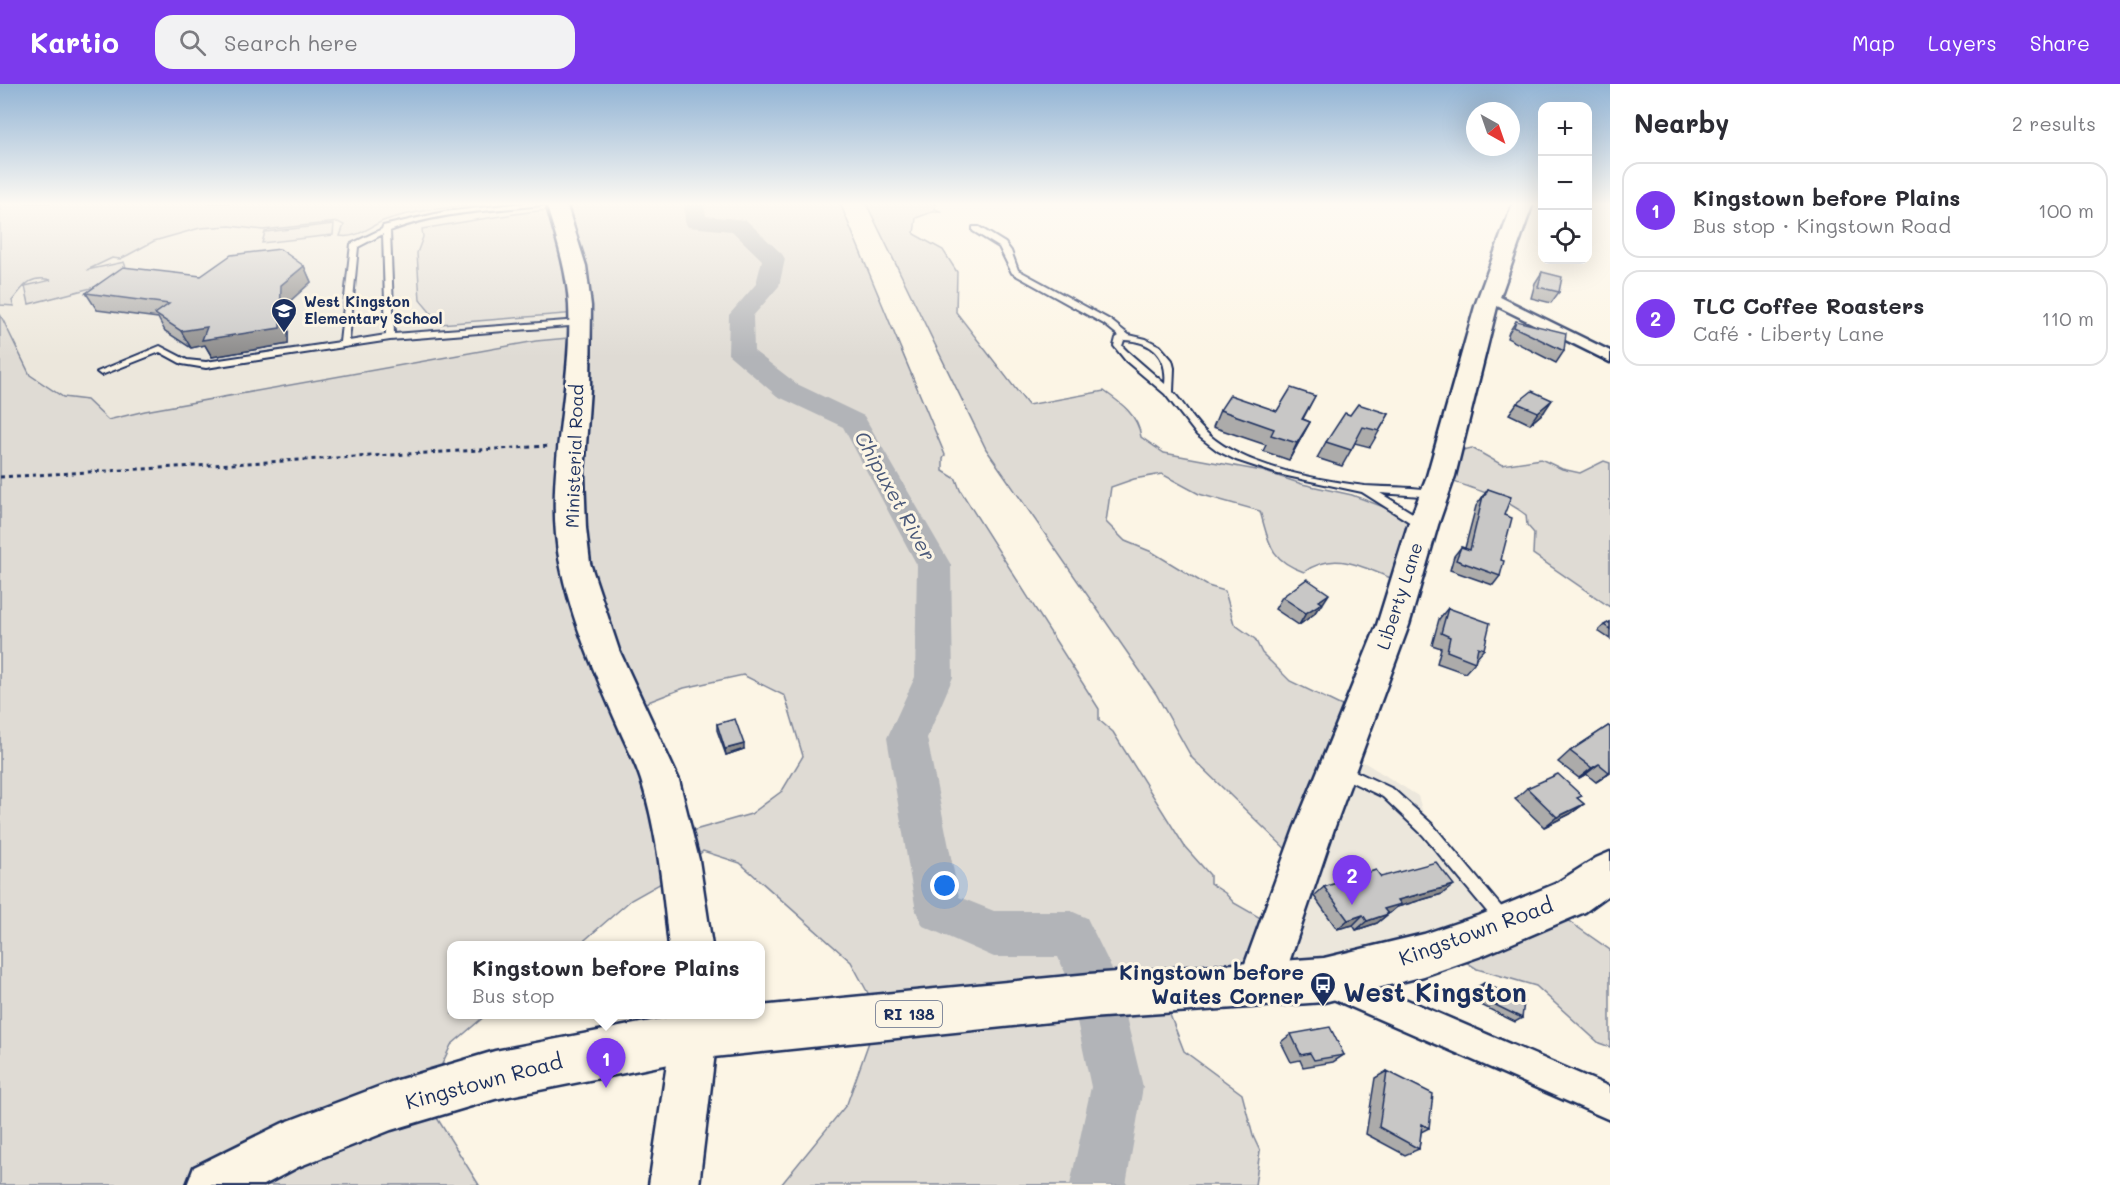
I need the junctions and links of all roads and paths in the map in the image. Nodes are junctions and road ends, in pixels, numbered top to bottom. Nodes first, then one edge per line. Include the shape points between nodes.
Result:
1 (353, 254) edge
2 (387, 254) edge
3 (571, 254) edge
4 (1008, 254) edge
5 (1505, 254) edge
6 (1490, 297) junction
7 (579, 323) junction
8 (390, 337) junction
9 (1126, 337) junction
10 (344, 344) junction
11 (1610, 357) edge
12 (101, 372) dead end
13 (1169, 392) junction
14 (572, 445) junction
15 (0, 477) edge
16 (1365, 489) junction
17 (1435, 494) junction
18 (1423, 525) junction
19 (1337, 769) junction
20 (1610, 871) edge
21 (1507, 924) junction
22 (689, 941) edge
23 (1324, 980) junction
24 (1260, 983) junction
25 (693, 1025) edge
26 (1610, 1104) edge
27 (212, 1185) edge
28 (674, 1185) edge

1 - 10 lane
2 - 8 lane
3 - 7 main road, Ministerial Road via 579,291
4 - 9 lane via 1015,271 1107,322
5 - 6 main road, Liberty Lane
6 - 11 street
6 - 17 main road, Liberty Lane
7 - 8 lane
7 - 14 main road, Ministerial Road
8 - 10 lane
9 - 13 lane via 1146,341 1160,351 1170,367
9 - 13 lane via 1120,338 1118,346 1130,362
10 - 12 lane via 206,366 185,363 160,349
13 - 16 lane via 1204,436 1226,453 1315,481
14 - 15 path
14 - 22 main road, Ministerial Road via 571,528 575,564 602,650 660,780 679,860
16 - 17 lane
16 - 18 lane
17 - 18 main road, Liberty Lane
18 - 19 main road, Liberty Lane via 1394,625
19 - 21 lane via 1388,793 1428,830
19 - 24 main road, Liberty Lane
20 - 21 main road, Kingstown Road / RI 138 via 1570,898
21 - 23 main road, Kingstown Road / RI 138 via 1424,955
23 - 24 main road, Kingstown Road / RI 138
23 - 26 street
24 - 25 main road, Kingstown Road / RI 138
25 - 27 main road, Kingstown Road / RI 138 via 391,1106 283,1148
25 - 28 main road

